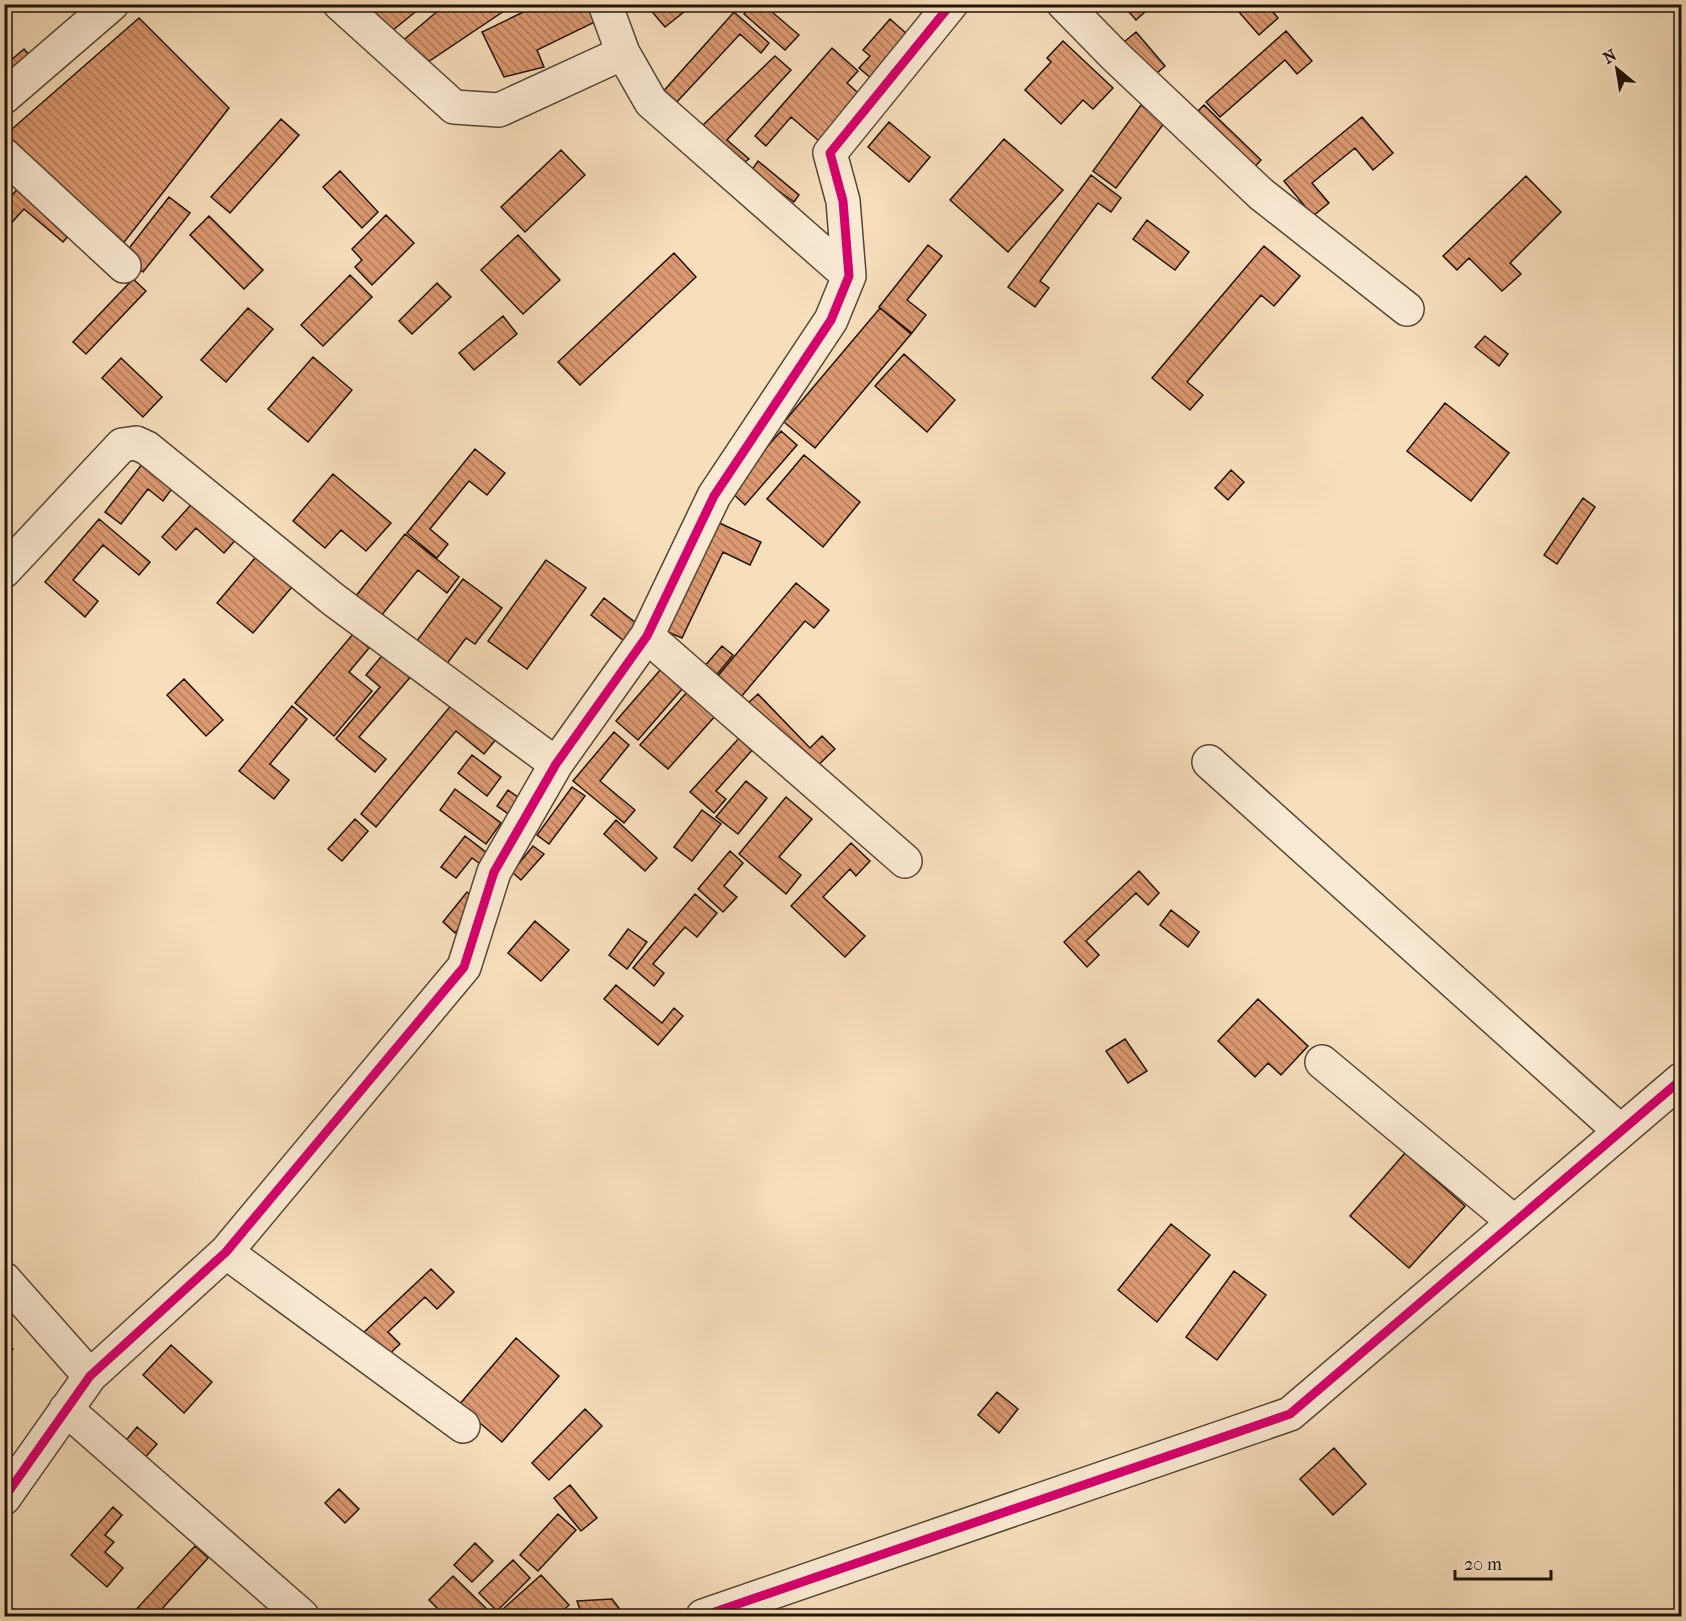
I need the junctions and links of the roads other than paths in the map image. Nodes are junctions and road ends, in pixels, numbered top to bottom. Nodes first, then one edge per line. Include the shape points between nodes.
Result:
1 (112, 4) edge
2 (340, 4) edge
3 (605, 4) edge
4 (951, 4) edge
5 (1064, 4) edge
6 (623, 53) junction
7 (4, 97) edge
8 (4, 155) edge
9 (124, 266) dead end
10 (849, 276) junction
11 (1407, 309) dead end
12 (4, 571) edge
13 (647, 636) junction
14 (1209, 762) dead end
15 (556, 764) junction
16 (905, 861) dead end
17 (1322, 1062) dead end
18 (1682, 1079) edge
19 (1620, 1131) junction
20 (1514, 1222) junction
21 (226, 1252) junction
22 (4, 1279) edge
23 (90, 1376) junction
24 (66, 1409) junction
25 (463, 1426) dead end
26 (4, 1498) edge
27 (302, 1617) edge
28 (703, 1617) edge

1 - 7 street
2 - 6 street via 454,107 499,110
3 - 6 street
4 - 10 street via 830,153 843,201
5 - 11 street via 1261,194
6 - 10 street via 651,102
8 - 9 street
10 - 13 street via 831,320 714,496
12 - 15 street via 122,445 136,443 334,600
13 - 15 street
13 - 16 street
14 - 19 street
15 - 21 street via 494,872 464,967
17 - 20 street
18 - 19 street
19 - 20 street
20 - 28 street via 1290,1414
21 - 23 street
21 - 25 street
22 - 23 street
23 - 24 street
24 - 26 street
24 - 27 street

